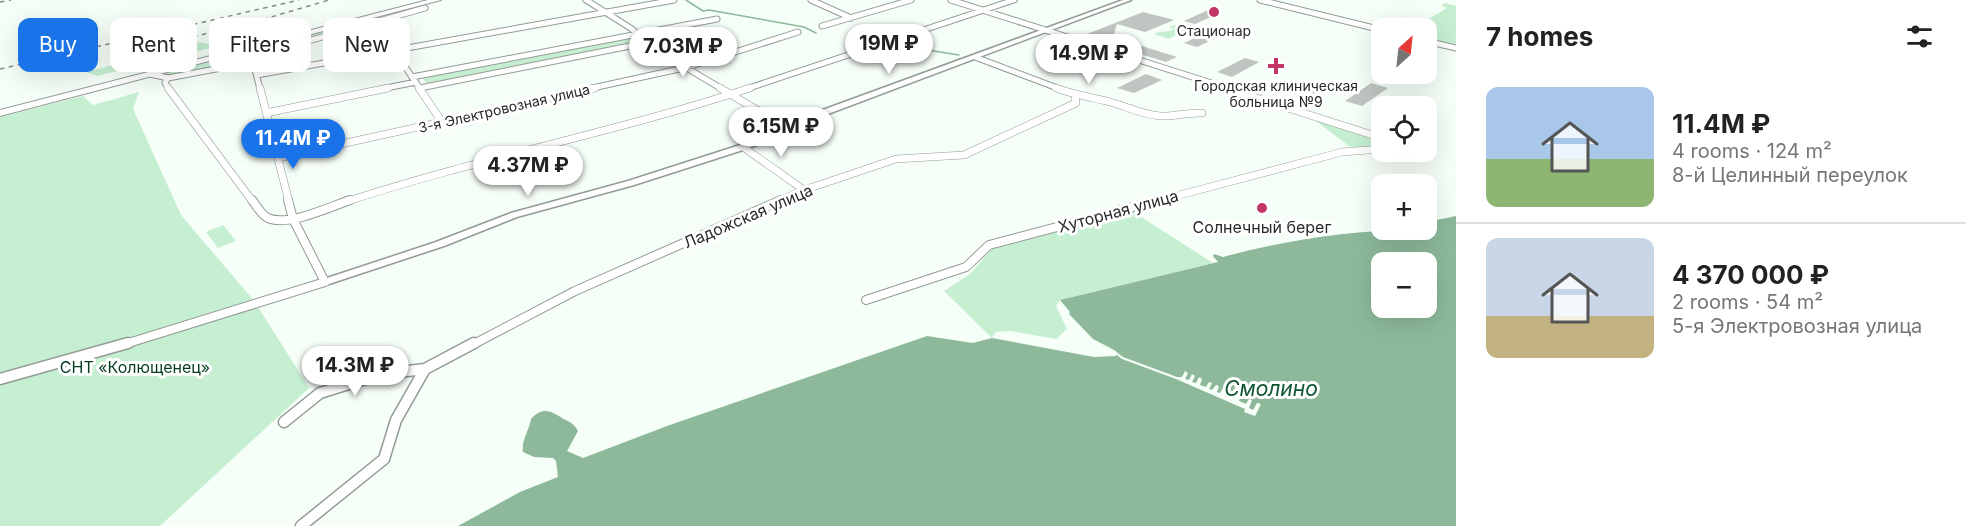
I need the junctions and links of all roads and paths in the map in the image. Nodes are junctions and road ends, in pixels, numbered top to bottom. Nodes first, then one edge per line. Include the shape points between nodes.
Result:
1 (437, 0) edge
2 (586, 0) edge
3 (674, 0) edge
4 (811, 0) edge
5 (910, 0) edge
6 (951, 0) edge
7 (1014, 0) edge
8 (1128, 0) edge
9 (1260, 0) edge
10 (423, 4) edge
11 (982, 10) junction
12 (603, 12) junction
13 (851, 18) junction
14 (717, 19) dead end
15 (822, 26) dead end
16 (1371, 27) edge
17 (1046, 31) junction
18 (798, 32) dead end
19 (636, 34) junction
20 (311, 42) edge
21 (645, 43) junction
22 (1437, 44) edge
23 (410, 47) edge
24 (1456, 48) edge
25 (975, 57) junction
26 (323, 63) edge
27 (688, 67) junction
28 (209, 70) edge
29 (256, 72) edge
30 (409, 72) edge
31 (148, 73) junction
32 (257, 75) junction
33 (168, 78) junction
34 (416, 82) junction
35 (729, 95) junction
36 (1075, 95) junction
37 (0, 108) edge
38 (0, 113) edge
39 (266, 113) junction
40 (1202, 113) dead end
41 (801, 121) junction
42 (442, 122) junction
43 (1371, 134) edge
44 (743, 147) junction
45 (1371, 150) edge
46 (278, 159) junction
47 (804, 190) junction
48 (293, 219) junction
49 (325, 282) junction
50 (866, 300) dead end
51 (425, 369) junction
52 (0, 379) edge
53 (284, 422) dead end
54 (301, 526) edge

1 - 31 main road
2 - 12 street
3 - 12 street
4 - 13 street
5 - 13 street
6 - 11 street
7 - 11 street
8 - 17 street
9 - 16 street
10 - 20 street
10 - 31 main road
11 - 17 street
11 - 35 street
12 - 19 street
12 - 23 street
13 - 15 street
14 - 19 street
17 - 25 street
17 - 43 street
18 - 27 street, 3-я Электровозная улица
19 - 21 street
19 - 34 street
21 - 27 street
21 - 34 street
22 - 24 street
25 - 36 street
25 - 41 street
26 - 32 street
27 - 35 street
27 - 42 street, 3-я Электровозная улица
28 - 33 street
29 - 32 street
30 - 34 street
31 - 33 street
31 - 37 main road
31 - 38 main road
32 - 39 street
33 - 48 street via 165,83 175,98 265,218
34 - 39 street
34 - 42 street
35 - 41 street via 757,110
35 - 48 street via 420,177
36 - 40 street via 1151,116
36 - 47 street, Ладожская улица via 1076,103 964,155 896,159
39 - 46 street
41 - 44 street
42 - 46 street, 3-я Электровозная улица
44 - 47 street
44 - 49 street via 514,215
45 - 50 street, Хуторная улица via 1342,152 989,245 966,267
46 - 48 street
47 - 51 street, Ладожская улица via 575,291
48 - 49 street
49 - 52 street
51 - 53 street, Ладожская улица via 381,374 320,393
51 - 54 street via 396,420 384,459

